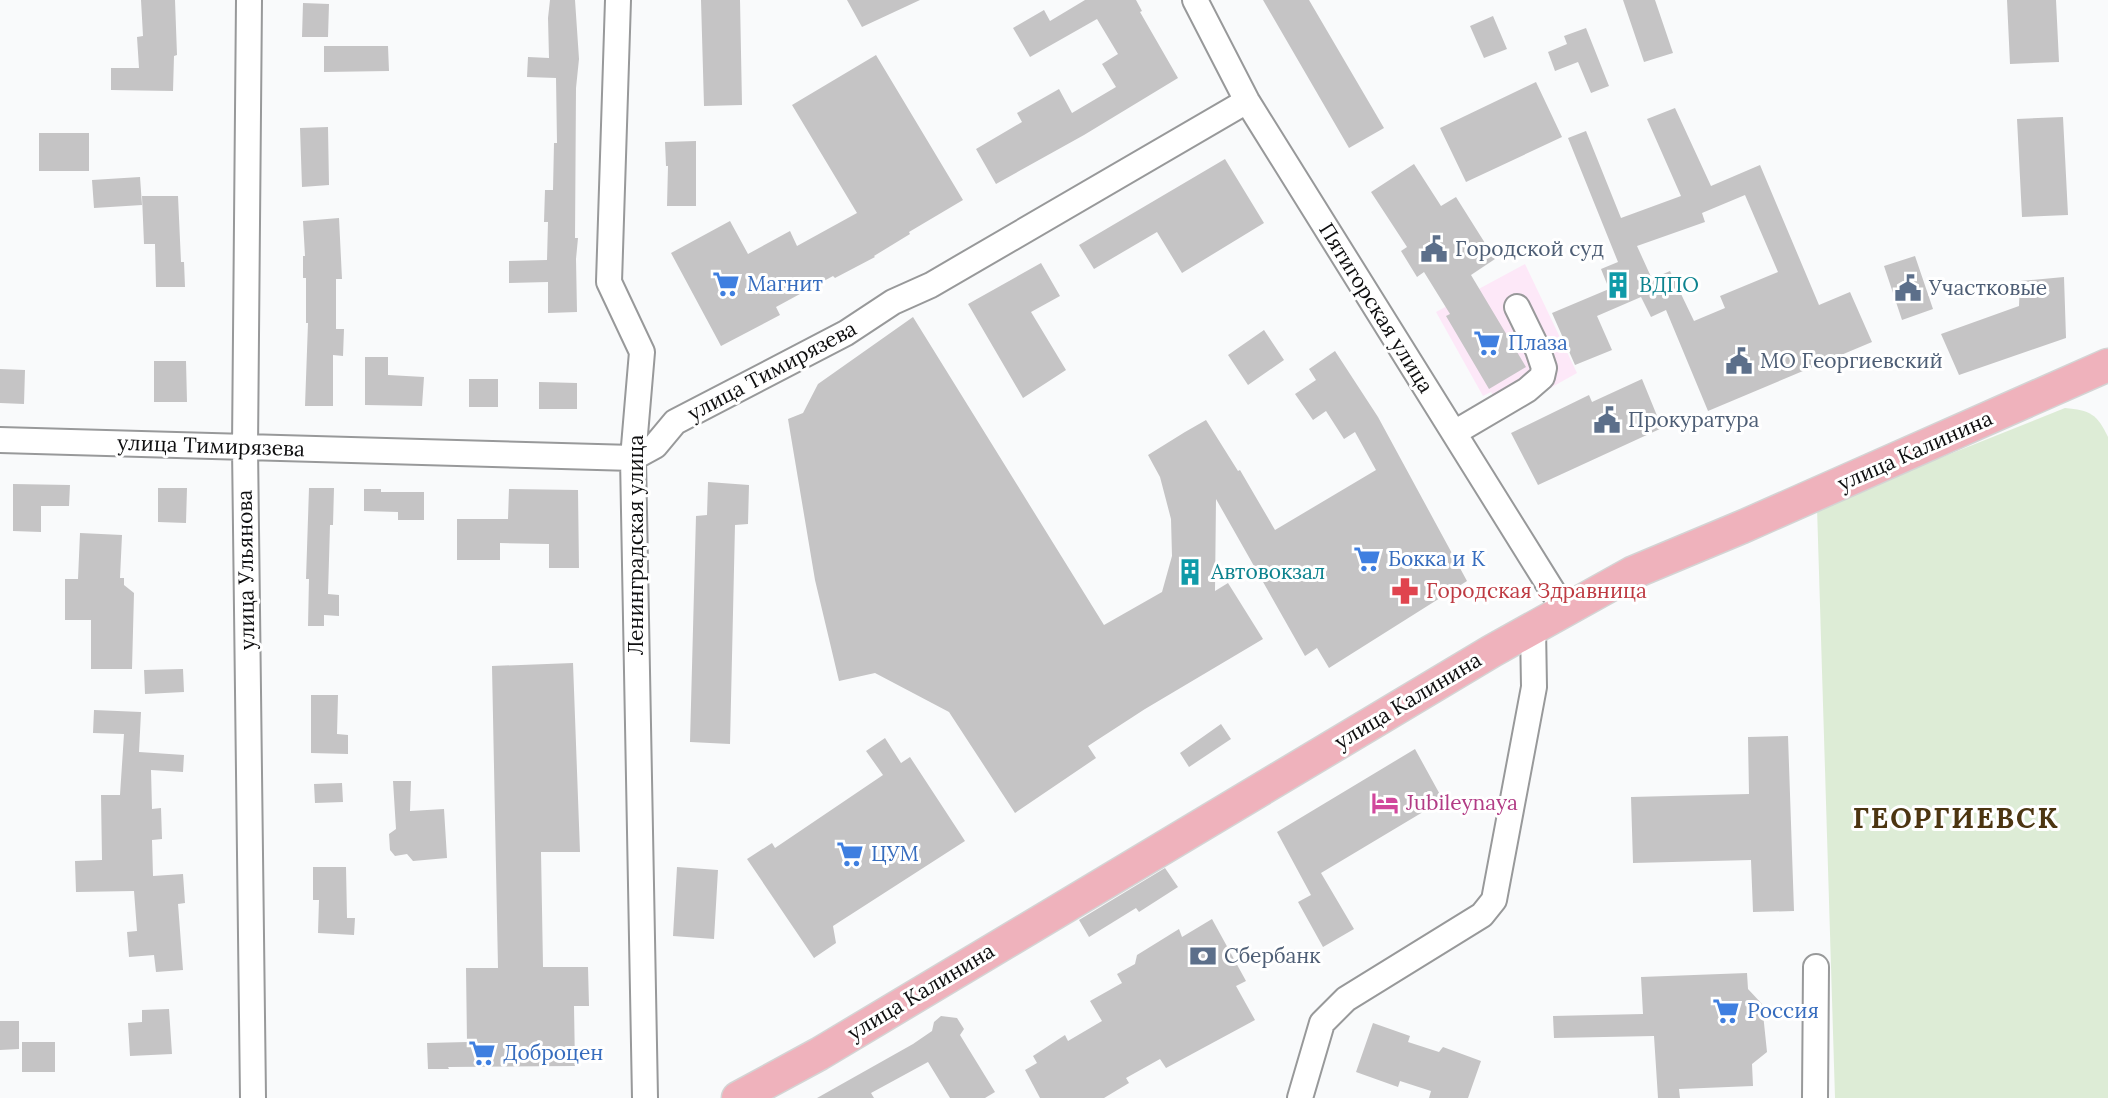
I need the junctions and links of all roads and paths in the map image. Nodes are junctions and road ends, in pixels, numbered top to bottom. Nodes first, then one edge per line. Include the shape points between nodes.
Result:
1 (249, 0) edge
2 (618, 0) edge
3 (1195, 0) edge
4 (1247, 101) junction
5 (1517, 307) dead end
6 (2108, 365) edge
7 (1454, 433) junction
8 (0, 440) edge
9 (245, 447) junction
10 (633, 458) junction
11 (1565, 611) junction
12 (1533, 628) junction
13 (1816, 967) dead end
14 (253, 1098) edge
15 (645, 1098) edge
16 (738, 1098) edge
17 (1300, 1098) edge
18 (1815, 1098) edge

1 - 9 street, улица Ульянова
2 - 10 street, Ленинградская улица via 609,282 642,352
3 - 4 street, Пятигорская улица
4 - 7 street, Пятигорская улица
4 - 10 street, улица Тимирязева via 931,285 675,422 655,446
5 - 7 street via 1538,350 1542,377
6 - 11 main road, улица Калинина via 1632,573
7 - 11 street, Пятигорская улица
8 - 9 street, улица Тимирязева
9 - 10 street, улица Тимирязева
9 - 14 street, улица Ульянова
10 - 15 street, Ленинградская улица
11 - 12 main road, улица Калинина
12 - 16 main road, улица Калинина
12 - 17 street via 1534,687 1494,900 1482,915 1346,999 1322,1023
13 - 18 street

